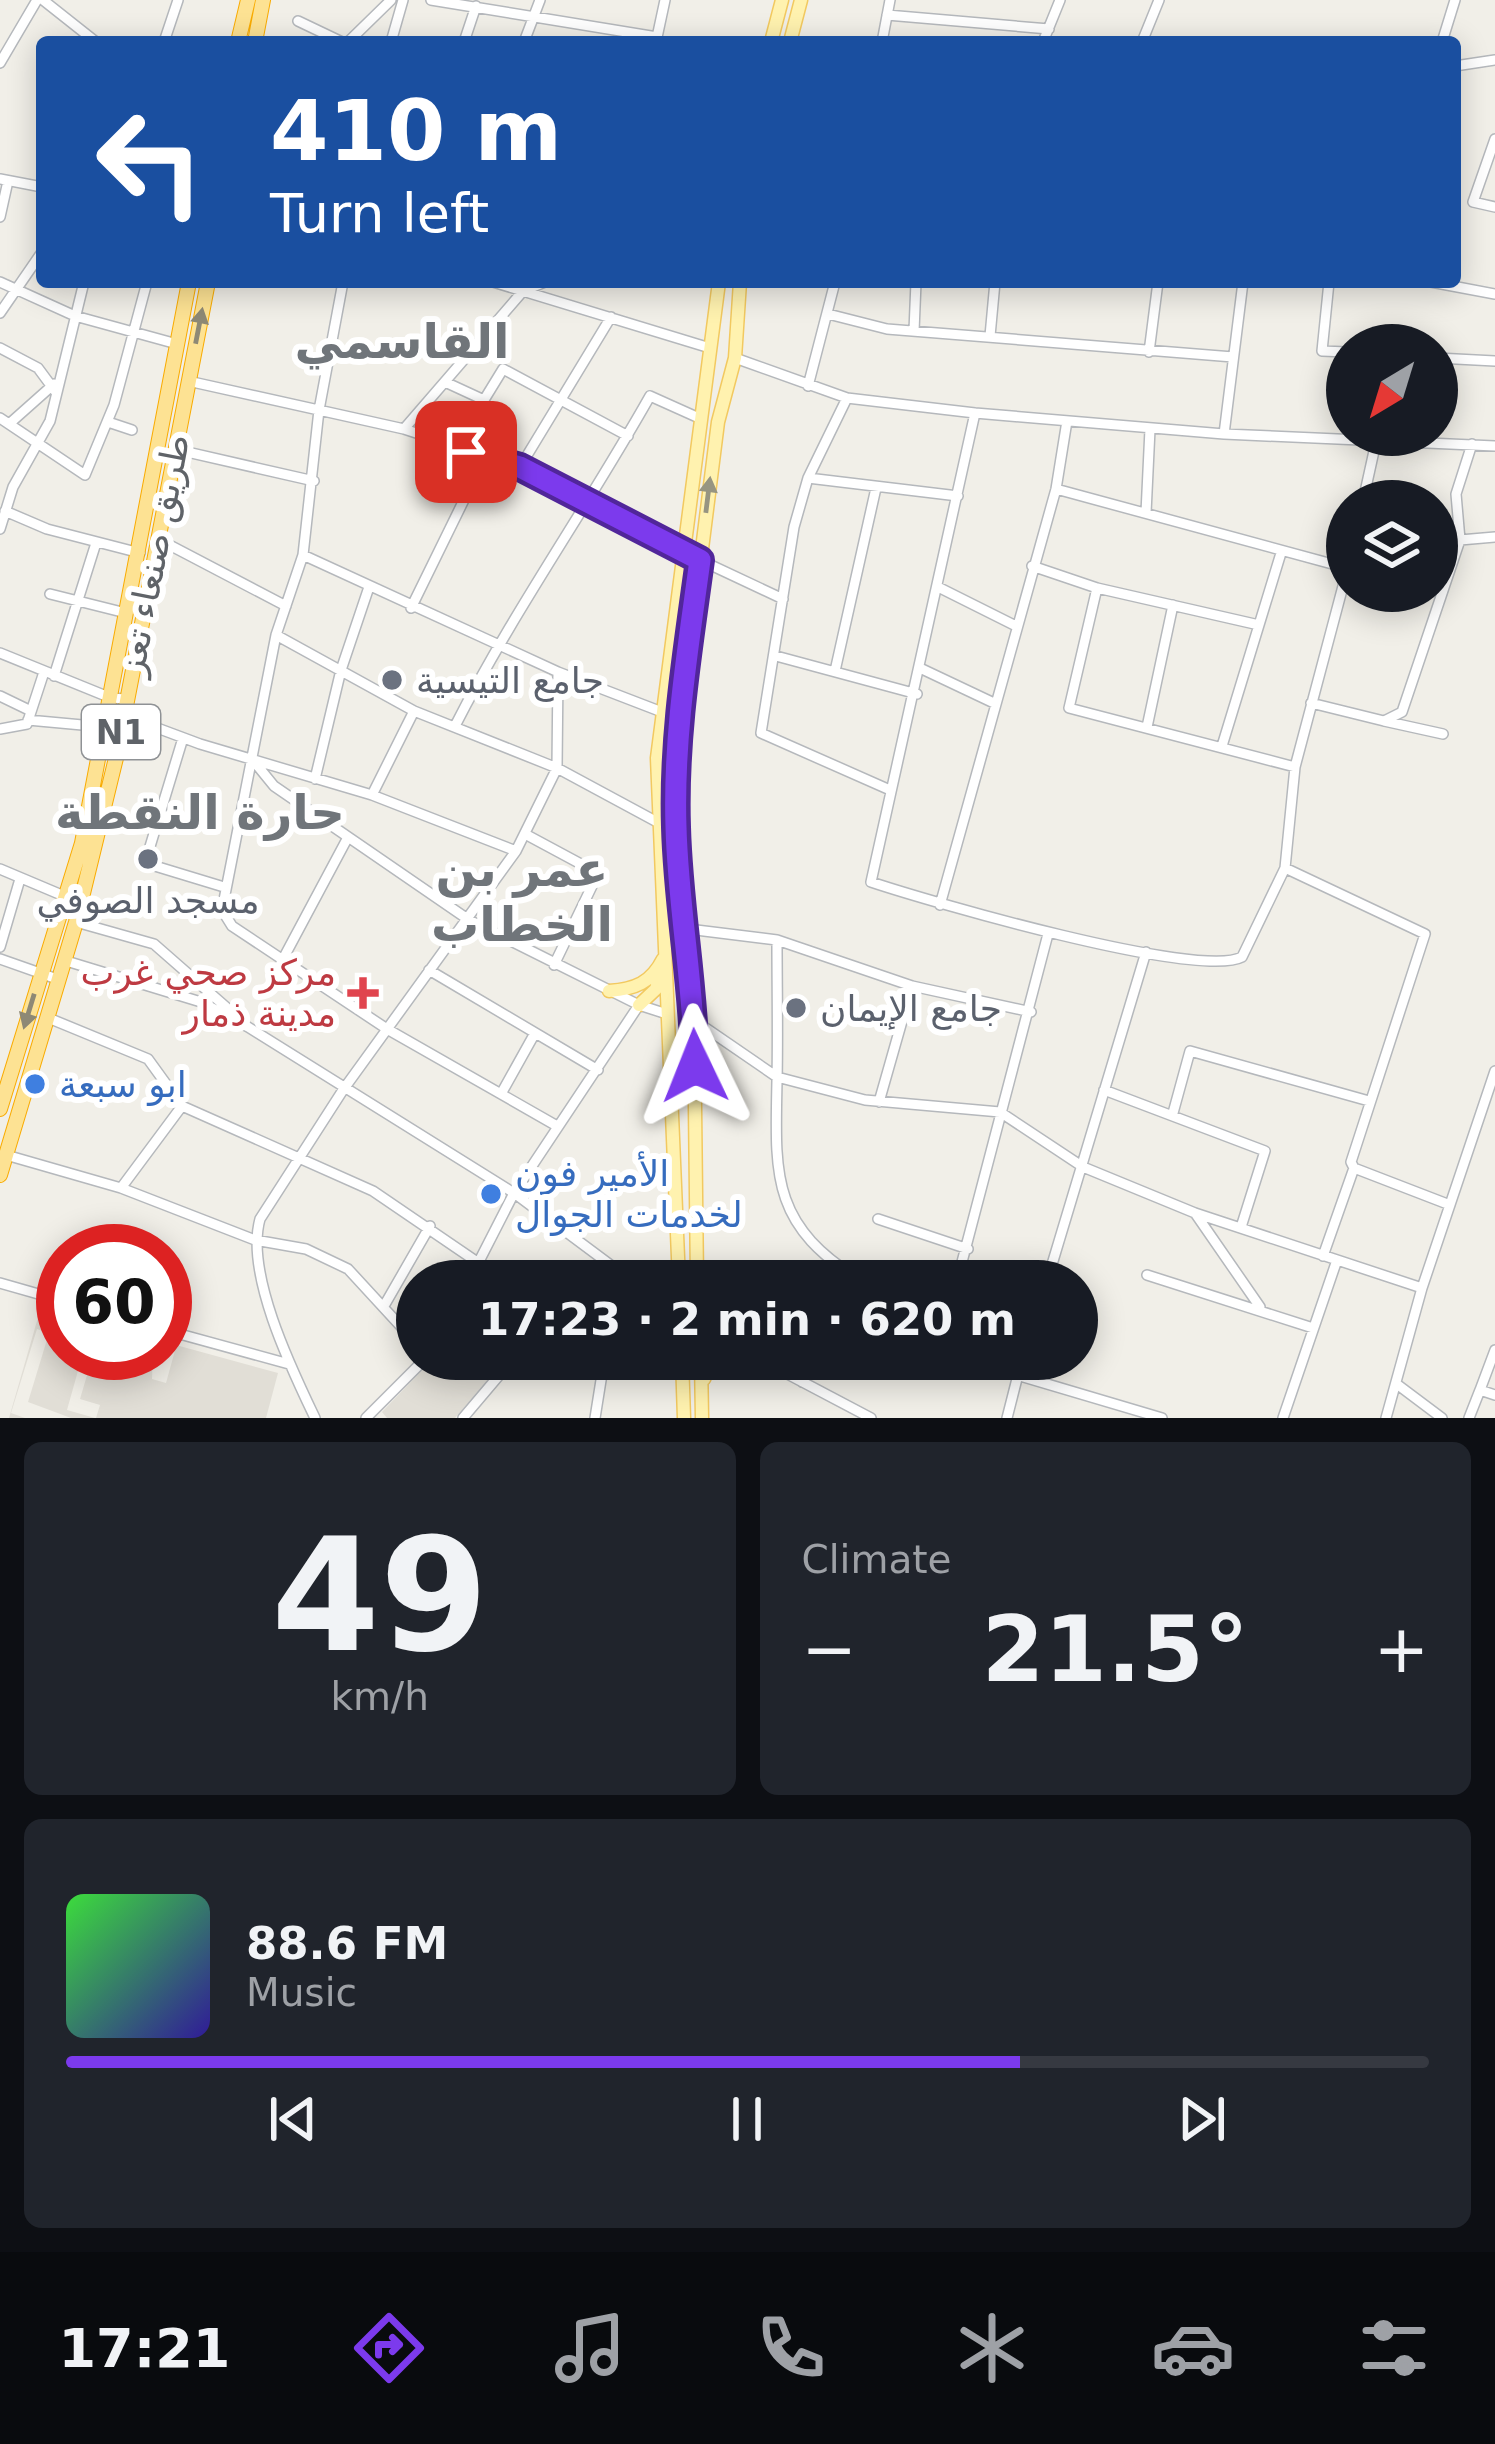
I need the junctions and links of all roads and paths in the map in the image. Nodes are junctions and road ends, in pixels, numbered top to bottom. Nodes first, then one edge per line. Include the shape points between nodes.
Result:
1 (40, 0) edge
2 (178, 0) edge
3 (248, 0) edge
4 (262, 0) edge
5 (399, 0) edge
6 (431, 0) edge
7 (540, 0) edge
8 (665, 0) edge
9 (782, 0) edge
10 (801, 0) edge
11 (890, 0) edge
12 (1060, 0) edge
13 (1159, 0) edge
14 (1454, 0) edge
15 (476, 6) junction
16 (887, 16) junction
17 (534, 17) junction
18 (298, 21) dead end
19 (1048, 28) junction
20 (88, 36) edge
21 (166, 36) edge
22 (239, 36) edge
23 (256, 36) edge
24 (332, 36) edge
25 (353, 36) edge
26 (392, 36) edge
27 (466, 36) edge
28 (526, 36) edge
29 (640, 36) edge
30 (658, 36) edge
31 (773, 36) edge
32 (792, 36) edge
33 (883, 36) edge
34 (1045, 36) edge
35 (1144, 36) edge
36 (1444, 36) edge
37 (1495, 61) edge
38 (0, 63) edge
39 (1461, 65) edge
40 (1495, 139) edge
41 (4, 180) edge
42 (36, 186) edge
43 (1495, 207) edge
44 (0, 217) edge
45 (36, 260) edge
46 (0, 282) edge
47 (82, 288) edge
48 (146, 288) edge
49 (187, 288) edge
50 (207, 288) edge
51 (342, 288) edge
52 (501, 288) edge
53 (512, 288) edge
54 (530, 288) edge
55 (718, 288) edge
56 (740, 288) edge
57 (834, 288) edge
58 (916, 288) edge
59 (994, 288) edge
60 (1155, 288) edge
61 (1243, 288) edge
62 (1328, 288) edge
63 (1461, 288) edge
64 (14, 290) junction
65 (523, 291) junction
66 (1495, 294) edge
67 (509, 308) junction
68 (0, 314) edge
69 (828, 314) junction
70 (75, 316) junction
71 (610, 316) junction
72 (136, 330) junction
73 (914, 331) junction
74 (989, 336) junction
75 (177, 344) junction
76 (0, 348) edge
77 (710, 349) junction
78 (1326, 351) edge
79 (1149, 352) junction
80 (1233, 357) junction
81 (735, 358) junction
82 (1458, 359) edge
83 (1495, 362) edge
84 (188, 381) junction
85 (445, 382) junction
86 (808, 386) junction
87 (56, 387) junction
88 (847, 398) junction
89 (562, 399) junction
90 (484, 400) junction
91 (319, 410) junction
92 (975, 413) junction
93 (699, 418) junction
94 (4, 421) edge
95 (1067, 421) junction
96 (108, 422) junction
97 (404, 429) junction
98 (1150, 429) junction
99 (132, 430) dead end
100 (1225, 434) junction
101 (628, 436) junction
102 (1326, 439) edge
103 (1458, 444) edge
104 (1472, 444) junction
105 (39, 445) junction
106 (1495, 446) edge
107 (174, 449) junction
108 (466, 452) junction
109 (484, 458) junction
110 (520, 467) junction
111 (808, 478) junction
112 (314, 481) junction
113 (876, 488) junction
114 (1056, 488) junction
115 (958, 496) junction
116 (591, 502) junction
117 (1147, 512) junction
118 (2, 521) edge
119 (1495, 537) edge
120 (156, 538) junction
121 (1460, 540) junction
122 (96, 543) junction
123 (683, 552) junction
124 (140, 553) junction
125 (1281, 553) junction
126 (303, 555) junction
127 (700, 560) junction
128 (1326, 565) edge
129 (1032, 566) junction
130 (369, 586) junction
131 (938, 586) junction
132 (1097, 588) junction
133 (50, 594) dead end
134 (78, 599) junction
135 (783, 599) junction
136 (1173, 605) junction
137 (286, 606) junction
138 (411, 608) junction
139 (1336, 612) edge
140 (128, 614) junction
141 (1014, 625) junction
142 (1259, 625) junction
143 (276, 635) junction
144 (497, 643) junction
145 (0, 653) edge
146 (776, 656) junction
147 (922, 669) junction
148 (340, 670) junction
149 (835, 670) junction
150 (558, 672) junction
151 (49, 674) junction
152 (916, 694) junction
153 (0, 696) edge
154 (1311, 703) junction
155 (996, 704) junction
156 (117, 705) junction
157 (414, 711) junction
158 (662, 712) junction
159 (29, 716) junction
160 (1384, 722) junction
161 (455, 726) junction
162 (1147, 727) junction
163 (0, 729) edge
164 (114, 729) junction
165 (1443, 734) dead end
166 (183, 738) junction
167 (1222, 746) junction
168 (252, 758) junction
169 (1295, 767) junction
170 (556, 768) junction
171 (315, 779) junction
172 (890, 790) junction
173 (371, 795) junction
174 (659, 823) junction
175 (676, 830) junction
176 (525, 834) junction
177 (346, 839) junction
178 (516, 851) junction
179 (1285, 868) junction
180 (0, 869) edge
181 (20, 878) junction
182 (224, 887) junction
183 (64, 896) junction
184 (940, 905) junction
185 (469, 920) junction
186 (76, 922) junction
187 (680, 928) junction
188 (1048, 934) junction
189 (776, 940) junction
190 (0, 947) edge
191 (1146, 952) junction
192 (284, 957) junction
193 (664, 958) junction
194 (0, 959) edge
195 (63, 959) junction
196 (554, 965) junction
197 (430, 970) junction
198 (41, 973) junction
199 (57, 979) junction
200 (912, 986) junction
201 (609, 991) junction
202 (639, 1005) junction
203 (1031, 1012) junction
204 (667, 1014) junction
205 (46, 1017) junction
206 (694, 1020) junction
207 (248, 1027) junction
208 (387, 1029) junction
209 (535, 1034) junction
210 (598, 1070) junction
211 (777, 1077) junction
212 (1494, 1079) edge
213 (4, 1083) edge
214 (343, 1090) junction
215 (1104, 1090) junction
216 (501, 1094) junction
217 (1369, 1101) junction
218 (879, 1102) junction
219 (182, 1106) junction
220 (0, 1109) edge
221 (1000, 1112) junction
222 (1173, 1113) junction
223 (557, 1126) junction
224 (5, 1155) junction
225 (302, 1160) junction
226 (1083, 1168) junction
227 (1354, 1168) junction
228 (0, 1174) edge
229 (122, 1188) junction
230 (514, 1193) junction
231 (1450, 1205) junction
232 (1195, 1213) junction
233 (878, 1219) dead end
234 (1242, 1224) junction
235 (430, 1226) junction
236 (255, 1240) junction
237 (968, 1249) junction
238 (1323, 1256) junction
239 (477, 1260) edge
240 (481, 1260) edge
241 (604, 1260) edge
242 (678, 1260) edge
243 (698, 1260) edge
244 (828, 1260) edge
245 (964, 1260) edge
246 (1054, 1260) edge
247 (1337, 1260) junction
248 (1147, 1275) dead end
249 (0, 1283) edge
250 (1422, 1288) junction
251 (36, 1293) edge
252 (384, 1306) junction
253 (1262, 1310) junction
254 (396, 1320) edge
255 (1313, 1328) junction
256 (192, 1337) edge
257 (1495, 1350) edge
258 (289, 1364) junction
259 (406, 1380) edge
260 (495, 1380) edge
261 (601, 1380) edge
262 (683, 1380) edge
263 (701, 1380) edge
264 (704, 1380) edge
265 (798, 1380) edge
266 (1015, 1380) edge
267 (1030, 1380) edge
268 (802, 1382) joint
269 (701, 1385) junction
270 (1398, 1385) junction
271 (1480, 1390) junction
272 (1495, 1395) edge
273 (374, 1416) edge
274 (315, 1418) edge
275 (463, 1418) edge
276 (595, 1418) edge
277 (684, 1418) edge
278 (702, 1418) edge
279 (871, 1418) edge
280 (1007, 1418) edge
281 (1162, 1418) edge
282 (1283, 1418) edge
283 (1386, 1418) edge
284 (1442, 1418) edge
285 (1469, 1418) edge

1 - 20 street
1 - 38 street
2 - 21 street
3 - 22 highway
4 - 23 highway
5 - 25 street
5 - 26 street
6 - 15 street
7 - 17 street
8 - 30 street
9 - 31 main road
10 - 32 main road
11 - 16 street
12 - 19 street
13 - 35 street
14 - 36 street
15 - 17 street
15 - 27 street
16 - 19 street
16 - 33 street
17 - 28 street
17 - 29 street
18 - 24 street
19 - 34 street
37 - 39 street
40 - 43 street via 1473,202
41 - 42 street
41 - 44 street
45 - 64 street
46 - 64 street
47 - 70 street
48 - 72 street
49 - 75 highway, طريق صنعاء تعز / N1
84 -> 50 highway, طريق صنعاء تعز / N1
51 - 91 street
52 - 67 street
53 - 65 street
54 - 65 street
55 - 77 main road
56 - 81 main road
57 - 69 street
58 - 73 street
59 - 74 street
60 - 79 street
61 - 80 street
62 - 78 street
63 - 66 street
64 - 68 street
64 - 70 street
65 - 67 street
65 - 71 street
67 - 85 street
69 - 73 street
69 - 86 street
70 - 72 street
70 - 87 street
71 - 77 street
71 - 89 street
72 - 75 street
72 - 96 street
73 - 74 street
74 - 79 street
75 - 124 highway, طريق صنعاء تعز / N1
76 - 87 street
77 - 93 main road
79 - 80 street
80 - 100 street
81 - 86 street
127 -> 81 main road
82 - 83 street
84 - 91 street
84 - 107 highway, طريق صنعاء تعز / N1
85 - 90 street
85 - 97 street
86 - 88 street
87 - 94 street
87 - 105 street
88 - 92 street
88 - 111 street
89 - 90 street via 503,369
89 - 101 street
89 - 110 street
90 - 108 street
91 - 97 street
91 - 112 street
92 - 95 street
92 - 115 street
93 - 101 street via 650,396
93 - 123 main road
94 - 105 street
95 - 98 street
95 - 114 street
96 - 99 street
96 - 105 street via 85,476
97 - 108 street
98 - 100 street
98 - 117 street
100 - 102 street
101 - 116 street
103 - 104 street
104 - 106 street
104 - 121 street via 1456,494
105 - 118 street
107 - 112 street
107 - 120 highway, طريق صنعاء تعز / N1
108 - 109 street
109 - 110 street
109 - 138 street
110 - 116 street
111 - 113 street
111 - 135 street
112 - 126 street
113 - 115 street
113 - 149 street
114 - 117 street
114 - 129 street
115 - 131 street
116 - 123 street
116 - 144 street
117 - 125 street
118 - 122 street
119 - 121 street
120 - 137 street
120 - 156 highway, طريق صنعاء تعز / N1
121 - 160 street via 1402,712
122 - 124 street
122 - 134 street
123 - 127 main road
123 - 158 main road
124 - 140 highway, طريق صنعاء تعز / N1
125 - 128 street
125 - 142 street
126 - 130 street
126 - 137 street
127 - 135 street
127 - 175 main road via 675,763
129 - 132 street
129 - 141 street
130 - 138 street
130 - 148 street
131 - 141 street
131 - 147 street
132 - 136 street
132 - 162 street via 1069,708
133 - 134 street
134 - 140 street
134 - 151 street
135 - 146 street
136 - 142 street
136 - 162 street
137 - 143 street
138 - 144 street
139 - 154 street
140 - 156 highway, طريق صنعاء تعز / N1
141 - 155 street
142 - 167 street
143 - 148 street
143 - 168 street
144 - 150 street
144 - 161 street
145 - 151 street
146 - 149 street
146 - 172 street via 760,733
147 - 152 street
147 - 155 street
148 - 157 street
148 - 171 street
149 - 152 street
150 - 158 street
150 - 170 street
151 - 156 street
151 - 159 street
152 - 172 street
153 - 159 street
154 - 160 street
154 - 169 street
155 - 184 street
156 - 164 highway, طريق صنعاء تعز / N1
156 - 166 street
157 - 161 street
157 - 173 street
158 - 174 main road
159 - 163 street
159 - 164 street
160 - 165 street
161 - 170 street
162 - 167 street
164 - 183 highway, طريق صنعاء تعز / N1
164 - 186 highway, طريق صنعاء تعز / N1
166 - 168 street
166 - 182 street via 145,863
167 - 169 street
168 - 171 street
168 - 177 street via 274,786
168 - 182 street
169 - 179 street
170 - 174 street
170 - 176 street
171 - 173 street
172 - 184 street via 871,882
173 - 178 street
174 - 175 main road
174 - 193 main road
175 - 187 main road
176 - 178 street
176 - 196 street via 592,870
177 - 185 street
177 - 192 street
178 - 185 street
179 - 191 street via 1242,957
179 - 217 street via 1425,934
180 - 181 street
181 - 183 street
181 - 190 street
182 - 192 street via 222,910 232,926
183 - 198 highway, طريق صنعاء تعز / N1
184 - 188 street
185 - 196 street
185 - 197 street
186 - 195 highway, طريق صنعاء تعز / N1
186 - 207 street via 154,944
187 - 189 street
187 - 206 main road
188 - 191 street
188 - 203 street
189 - 200 street
189 - 211 street
191 - 215 street
192 - 208 street
193 - 201 main road via 653,977
193 - 202 main road via 656,988
193 - 204 main road
194 - 198 street
195 - 199 highway, طريق صنعاء تعز / N1
195 - 207 street via 201,1002
196 - 201 street
197 - 208 street
197 - 209 street
198 - 199 street
198 -> 213 highway, طريق صنعاء تعز / N1
199 - 205 highway, طريق صنعاء تعز / N1
200 - 203 street
200 - 218 street
201 - 202 street
202 - 204 street
202 - 210 street
203 - 221 street
204 - 242 main road
205 - 219 street via 148,1059
205 - 224 highway, طريق صنعاء تعز / N1
206 - 211 street
206 - 243 main road
207 - 214 street
208 - 214 street
208 - 216 street
209 - 210 street
209 - 216 street
210 - 223 street
211 - 218 street
211 - 244 street via 774,1166 800,1228
212 - 231 street
213 - 220 highway, طريق صنعاء تعز / N1
214 - 225 street
214 - 230 street
215 - 222 street
215 - 226 street
216 - 223 street
217 - 222 street via 1190,1051
217 - 227 street
218 - 221 street
219 - 225 street
219 - 229 street
221 - 226 street
221 - 237 street
222 - 234 street via 1265,1151
223 - 230 street
224 - 228 highway, طريق صنعاء تعز / N1
224 - 229 street
225 - 235 street
225 - 236 street via 260,1219
226 - 232 street
226 - 246 street
227 - 231 street
227 - 238 street
229 - 236 street
230 - 240 street
230 - 241 street
231 - 250 street
232 - 234 street
232 - 253 street
233 - 237 street
234 - 238 street
235 - 239 street
235 - 252 street
236 - 252 street via 306,1249 348,1269
236 - 258 street
237 - 245 street
238 - 247 street
247 - 250 street
247 - 255 street
248 - 253 street
249 - 251 street
250 - 270 street
252 - 254 street
253 - 255 street
255 - 282 street
256 - 258 street
257 - 271 street
258 - 274 street
259 - 273 street
260 - 275 street
261 - 276 street
262 - 277 main road
263 - 269 main road
264 - 269 main road
265 - 268 street
266 - 280 street
267 - 281 street
268 - 279 street
269 - 278 main road
270 - 283 street
270 - 284 street
271 - 272 street
271 - 285 street

